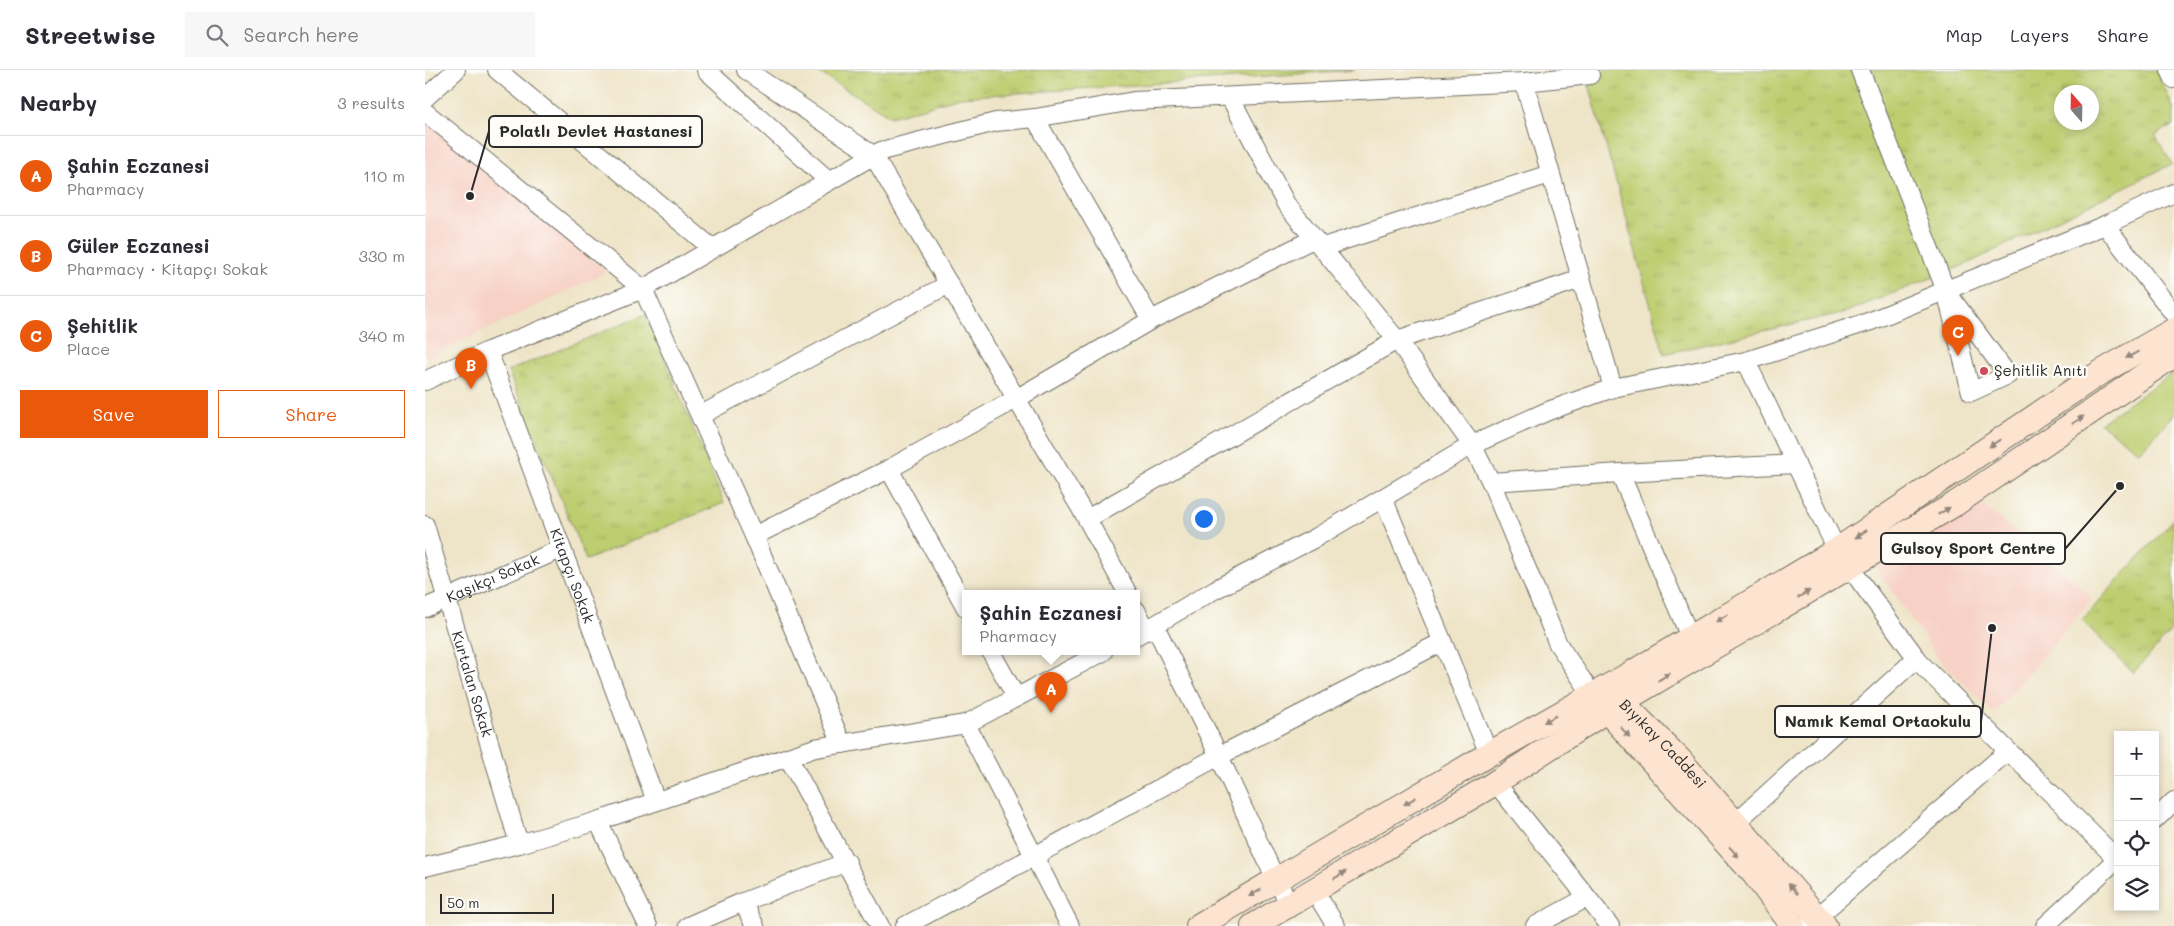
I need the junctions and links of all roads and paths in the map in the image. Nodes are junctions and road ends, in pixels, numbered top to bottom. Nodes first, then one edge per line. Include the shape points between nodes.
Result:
1 (456, 70) edge
2 (497, 70) edge
3 (706, 70) edge
4 (746, 70) edge
5 (1860, 70) edge
6 (2170, 70) edge
7 (1590, 75) dead end
8 (2174, 79) edge
9 (1524, 82) junction
10 (1230, 97) junction
11 (425, 98) edge
12 (425, 112) edge
13 (1035, 118) junction
14 (873, 155) junction
15 (1550, 174) junction
16 (829, 181) junction
17 (2174, 193) edge
18 (2105, 224) junction
19 (1318, 243) junction
20 (712, 248) junction
21 (1581, 279) junction
22 (949, 284) junction
23 (643, 289) junction
24 (1947, 291) junction
25 (2174, 314) edge
26 (1151, 320) junction
27 (2174, 330) edge
28 (1397, 340) junction
29 (488, 351) junction
30 (2174, 355) edge
31 (1746, 361) junction
32 (425, 380) edge
33 (1613, 388) junction
34 (1016, 400) junction
35 (701, 416) junction
36 (1472, 444) junction
37 (1796, 464) junction
38 (889, 469) junction
39 (1620, 473) junction
40 (1491, 482) junction
41 (1383, 498) junction
42 (1087, 519) junction
43 (425, 526) edge
44 (754, 536) junction
45 (561, 549) junction
46 (1842, 559) junction
47 (1126, 590) edge
48 (447, 599) junction
49 (962, 601) edge
50 (425, 608) edge
51 (1140, 618) edge
52 (1146, 631) edge
53 (1690, 637) junction
54 (1442, 642) junction
55 (993, 655) edge
56 (1097, 655) edge
57 (1917, 658) junction
58 (1016, 697) junction
59 (1607, 703) junction
60 (966, 724) junction
61 (842, 744) junction
62 (2008, 751) junction
63 (1489, 754) junction
64 (1219, 756) junction
65 (788, 757) junction
66 (1495, 782) junction
67 (656, 801) junction
68 (2174, 801) edge
69 (2159, 816) edge
70 (598, 821) junction
71 (1735, 823) junction
72 (519, 844) junction
73 (2114, 855) edge
74 (1035, 857) junction
75 (2114, 861) edge
76 (847, 862) junction
77 (425, 866) edge
78 (1276, 880) junction
79 (1314, 890) junction
80 (1586, 898) junction
81 (743, 902) junction
82 (1290, 904) junction
83 (1816, 923) edge
84 (648, 926) edge
85 (688, 926) edge
86 (755, 926) edge
87 (880, 926) edge
88 (905, 926) edge
89 (1070, 926) edge
90 (1198, 926) edge
91 (1253, 926) edge
92 (1336, 926) edge
93 (1535, 926) edge
94 (1610, 926) edge
95 (1793, 926) edge
96 (2045, 926) edge

1 - 11 street
2 - 20 street
3 - 16 street
4 - 14 street
5 - 24 street
6 - 8 street
7 - 9 street
9 - 10 street
9 - 15 street
10 - 13 street via 1134,101
10 - 19 street via 1286,204
12 - 23 street
13 - 14 street via 996,122
13 - 26 street
14 - 16 street
14 - 22 street
15 - 19 street
15 - 21 street
16 - 20 street
17 - 18 street
18 - 24 street
18 - 25 street
19 - 26 street
19 - 28 street
20 - 23 street
21 - 28 street
21 - 33 street
22 - 34 street
22 - 35 street
23 - 29 street
23 - 35 street
24 - 24 street via 1971,392 2008,375
24 - 31 street via 1871,321
26 - 34 street
27 -> 46 street via 2098,374
28 - 36 street
28 - 42 street
29 - 32 street
29 - 45 street, Kitapçı Sokak
46 -> 30 street via 1955,504
31 - 33 street
31 - 37 street
33 - 36 street via 1548,411
34 - 38 street
34 - 42 street
35 - 44 street
36 - 40 street
36 - 41 street
37 - 39 street
37 - 46 street
38 - 44 street
38 - 49 street
39 - 40 street
39 - 53 street
40 - 59 street via 1558,644
41 - 52 street
41 - 54 street
42 - 47 street
43 - 48 street, Kurtalan Sokak
44 - 61 street
45 - 48 street, Kaşıkçı Sokak
45 - 67 street, Kitapçı Sokak
46 -> 53 street
46 - 57 street
59 -> 46 street
48 - 50 street, Kaşıkçı Sokak
48 - 72 street, Kurtalan Sokak
51 - 52 street
52 - 64 street
53 - 59 street
54 - 63 street
54 - 64 street
55 - 58 street
56 - 58 street
57 - 62 street
57 - 71 street
58 - 60 street
59 -> 63 street
59 - 66 street
59 - 71 street, Bıyıkay Caddesi via 1680,760
59 -> 95 street, Bıyıkay Caddesi via 1754,874
60 - 61 street
60 - 74 street
61 - 65 street
62 - 73 street
62 - 83 street
63 -> 78 street
64 - 74 street
64 - 78 street
65 - 67 street
65 - 76 street
79 -> 66 street
66 - 80 street
67 - 70 street
68 - 69 street
70 - 72 street
70 - 84 street
83 -> 71 street, Bıyıkay Caddesi
72 - 77 street
74 - 88 street
74 - 89 street
75 - 96 street
76 - 81 street
76 - 87 street
78 - 82 street
78 -> 90 street
79 - 82 street
79 - 92 street
80 - 93 street
80 - 94 street
81 - 85 street
81 - 86 street
82 - 91 street

